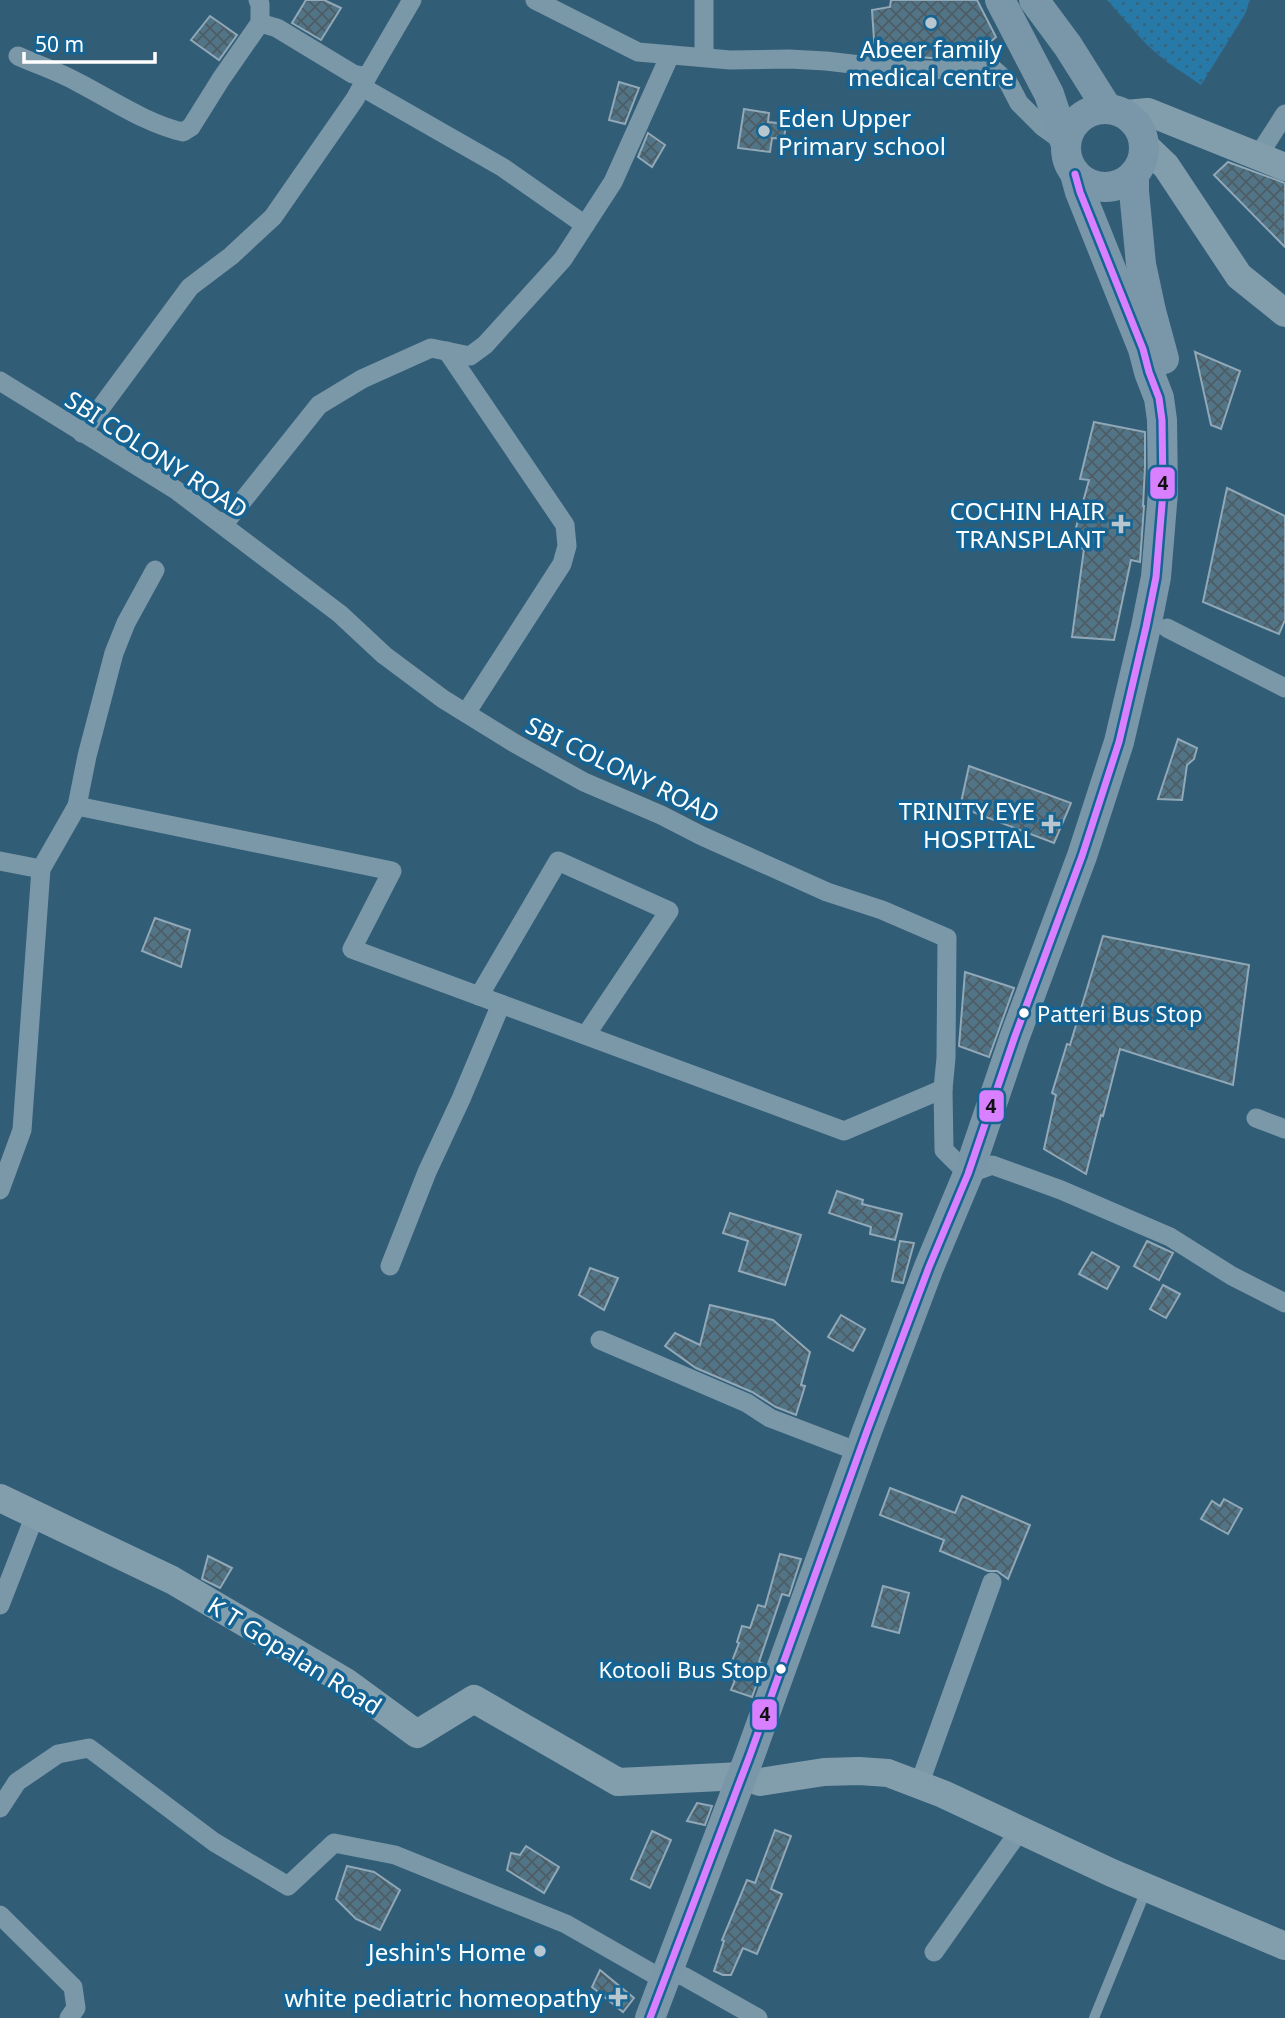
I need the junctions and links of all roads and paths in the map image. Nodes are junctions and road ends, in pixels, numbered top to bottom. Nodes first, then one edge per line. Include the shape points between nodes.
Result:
1 (258, 0) edge
2 (412, 0) edge
3 (535, 0) edge
4 (704, 0) edge
5 (1000, 0) edge
6 (1038, 1) edge
7 (260, 23) junction
8 (670, 55) junction
9 (18, 57) dead end
10 (704, 57) junction
11 (365, 82) junction
12 (1116, 111) junction
13 (1285, 114) edge
14 (1065, 142) junction
15 (1144, 145) junction
16 (1258, 156) junction
17 (1285, 167) edge
18 (1075, 174) junction
19 (1134, 174) junction
20 (585, 225) junction
21 (1284, 310) edge
22 (447, 351) junction
23 (0, 381) edge
24 (82, 433) junction
25 (224, 524) junction
26 (155, 570) dead end
27 (1167, 628) junction
28 (1285, 688) edge
29 (466, 713) junction
30 (77, 806) junction
31 (0, 861) edge
32 (41, 869) junction
33 (480, 996) junction
34 (501, 1004) junction
35 (586, 1035) junction
36 (943, 1089) junction
37 (1256, 1118) dead end
38 (1285, 1129) edge
39 (980, 1170) junction
40 (0, 1190) edge
41 (390, 1266) dead end
42 (1285, 1303) edge
43 (600, 1340) dead end
44 (859, 1452) junction
45 (0, 1498) edge
46 (35, 1515) junction
47 (992, 1582) dead end
48 (0, 1605) edge
49 (919, 1785) junction
50 (749, 1790) junction
51 (0, 1808) edge
52 (1020, 1830) junction
53 (1147, 1888) junction
54 (0, 1916) edge
55 (1285, 1946) edge
56 (934, 1952) dead end
57 (673, 1976) junction
58 (69, 2018) edge
59 (650, 2018) edge
60 (670, 2018) edge
61 (758, 2018) edge
62 (1094, 2018) edge

1 - 7 street
2 - 11 street
3 - 8 street via 638,52
4 - 10 street
5 - 14 main road via 1049,94
6 - 12 main road
7 - 9 street via 191,127 183,132 163,128 78,82
7 - 11 street via 277,28
8 - 10 street
8 - 20 street via 613,182
10 - 14 street via 826,61 895,69 991,67 1008,82 1019,103
11 - 20 street
11 - 24 street via 272,217 231,257 190,287
12 - 14 main road via 1094,109 1079,118
12 - 15 main road via 1137,125
12 - 16 street via 1147,112
13 - 16 street
14 - 18 main road
15 - 19 main road
15 - 21 street via 1166,166 1239,276
16 - 17 street
18 - 19 main road via 1090,185 1108,187
18 - 39 main road via 1159,398 1163,492 1156,577 1119,742 1015,1036
19 - 27 main road via 1151,311 1181,419 1182,494
20 - 22 street via 563,259 485,345 470,356
22 - 25 street via 431,348 362,379 319,405
22 - 29 street via 565,525 567,546 562,564
23 - 24 street, SBI COLONY ROAD
24 - 25 street, SBI COLONY ROAD
25 - 29 street, SBI COLONY ROAD via 340,614 384,655
26 - 30 street via 114,653
27 - 28 street
27 - 39 main road via 1140,735 1099,863
29 - 36 street, SBI COLONY ROAD via 584,782 827,892 947,938
30 - 32 street
30 - 33 street via 392,871 352,949
31 - 32 street
32 - 40 street via 22,1130
33 - 34 street
33 - 35 street via 558,861 669,911
34 - 35 street
34 - 41 street
35 - 36 street via 844,1131
36 - 39 street, SBI COLONY ROAD via 944,1150
37 - 38 street
39 - 42 street via 1061,1190 1170,1237
39 - 44 main road via 929,1267
39 - 50 main road via 903,1388
43 - 44 street via 747,1403 770,1418
44 - 50 main road
45 - 46 street, K T Gopalan Road
46 - 48 street
46 - 50 street, K T Gopalan Road via 172,1580 346,1682 417,1734 474,1699 618,1782
47 - 49 street
49 - 50 street via 888,1773 824,1772
49 - 52 street
50 - 57 main road
51 - 57 street via 17,1782 47,1761 89,1748 214,1842 288,1886 334,1843 395,1855 566,1924
52 - 53 street
52 - 56 street
53 - 55 street
53 - 62 lane
54 - 58 street via 73,1987 76,2008
57 - 59 main road
57 - 60 main road
57 - 61 street

